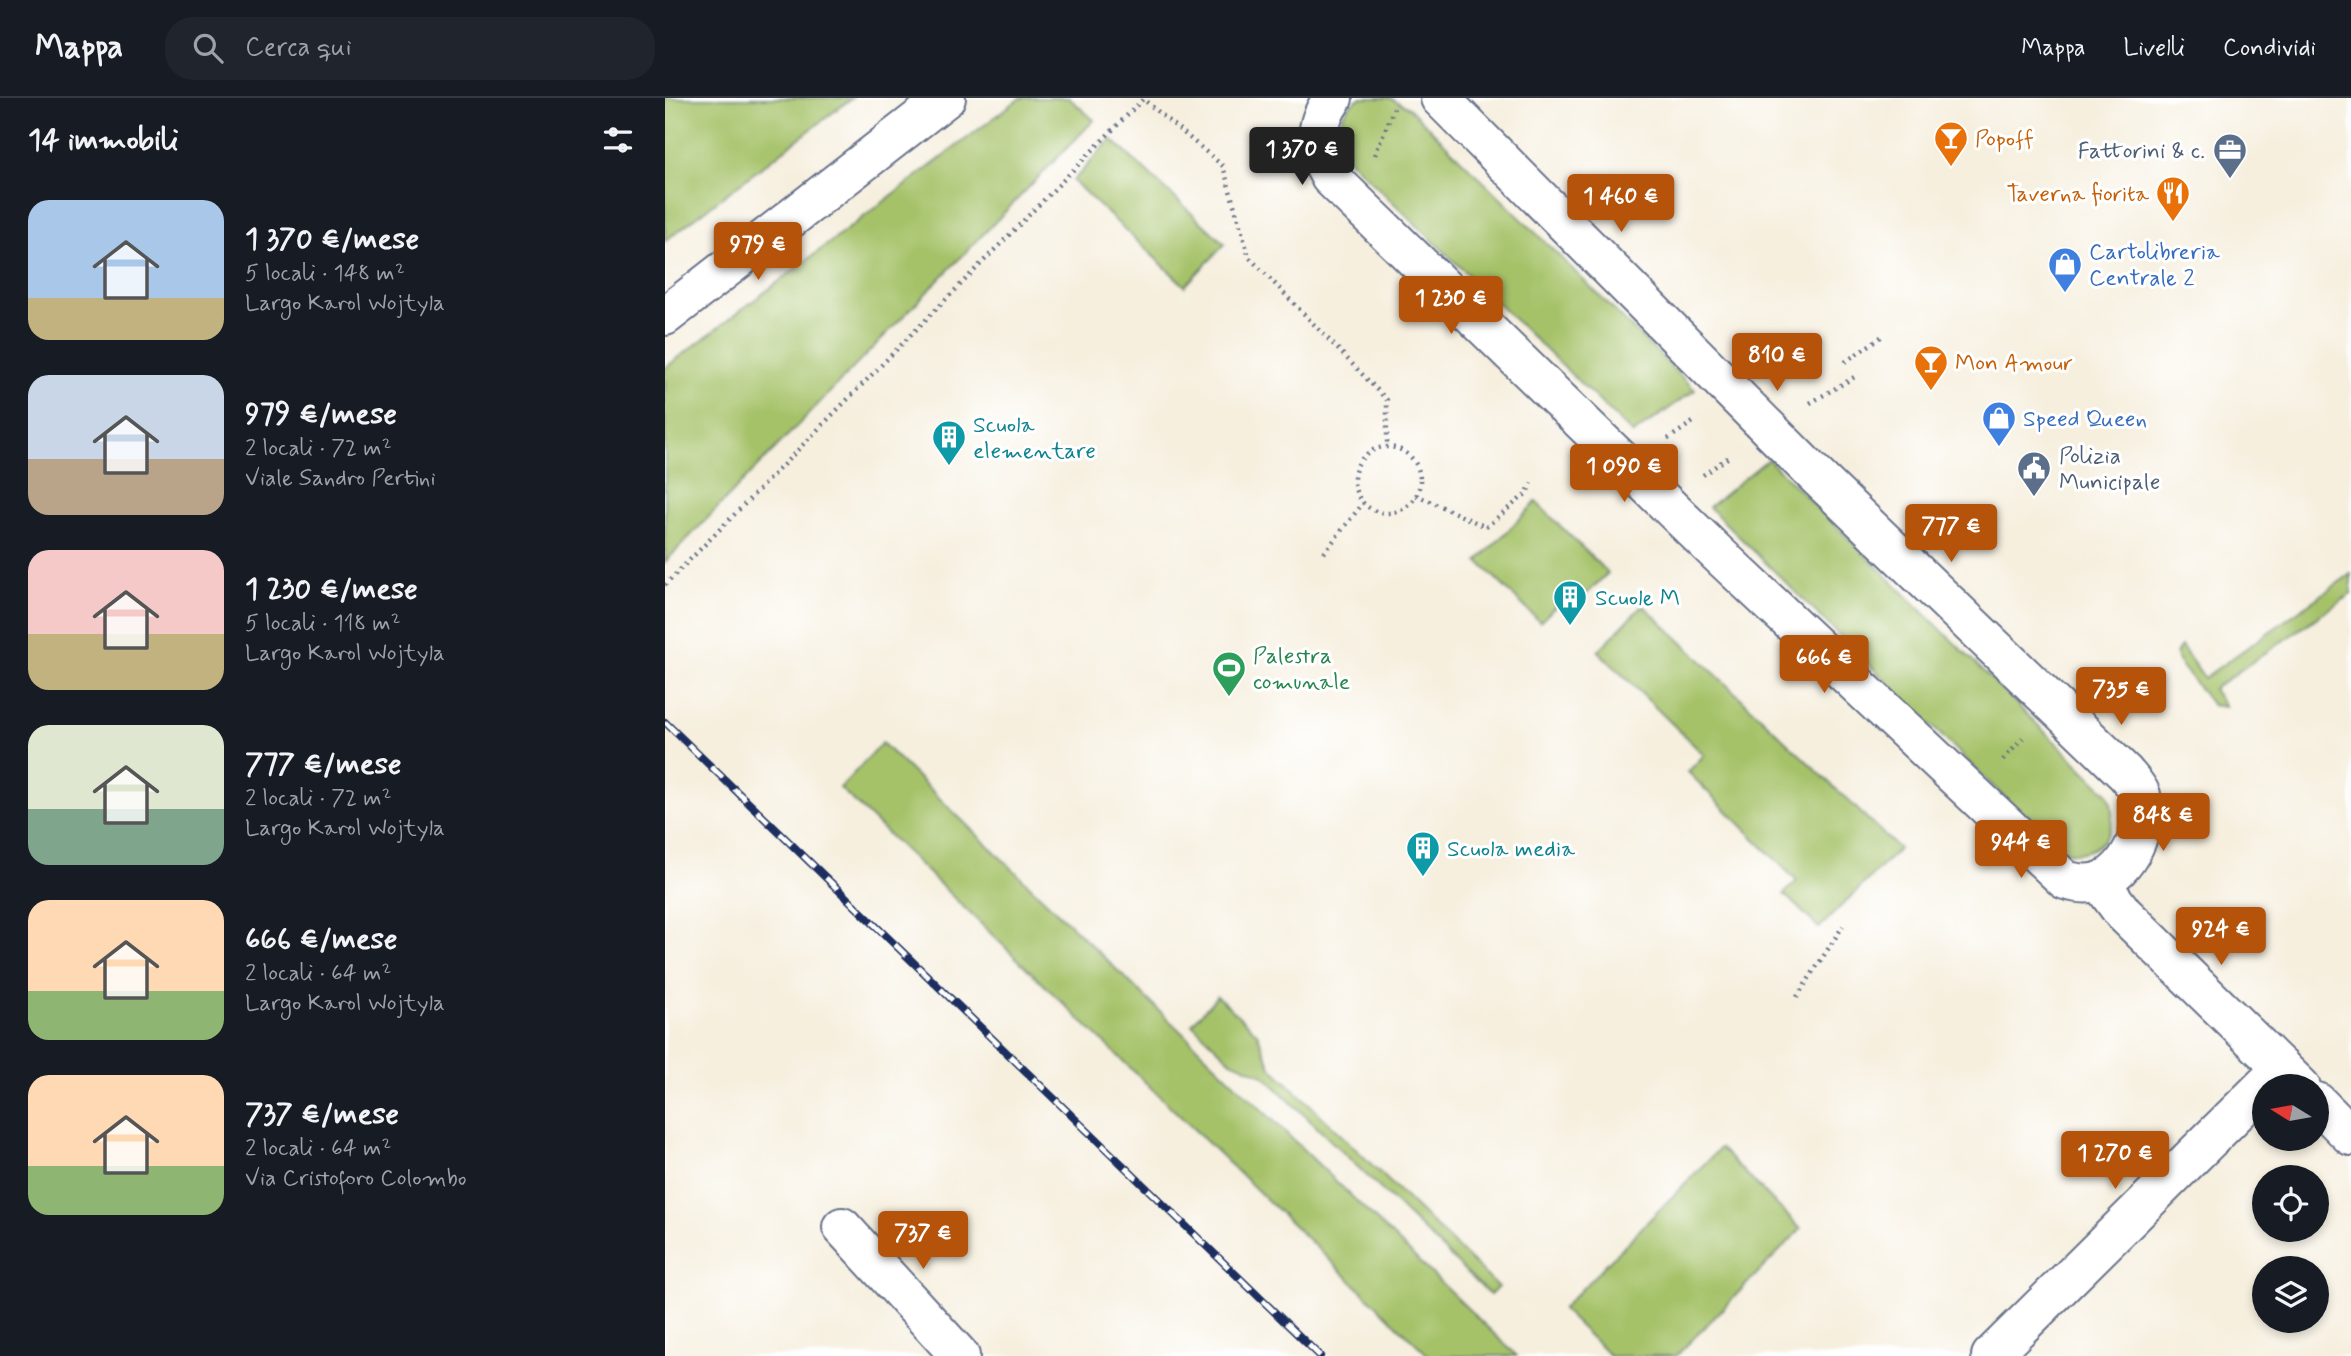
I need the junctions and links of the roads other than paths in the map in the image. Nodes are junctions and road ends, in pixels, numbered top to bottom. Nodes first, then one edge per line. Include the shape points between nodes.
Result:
1 (946, 98) edge
2 (1440, 98) edge
3 (1321, 106) edge
4 (665, 316) edge
5 (2099, 882) junction
6 (2288, 1074) edge
7 (2252, 1113) edge
8 (2329, 1114) edge
9 (2351, 1136) edge
10 (842, 1227) dead end
11 (960, 1356) edge
12 (1991, 1356) edge

1 - 4 street
2 - 5 street via 1806,466 2125,773 2140,792 2144,808 2140,827 2124,863
3 - 5 street via 1319,154 1330,177 1718,554 2065,880
5 - 6 street via 2123,913
7 - 12 street
8 - 9 street
10 - 11 street

